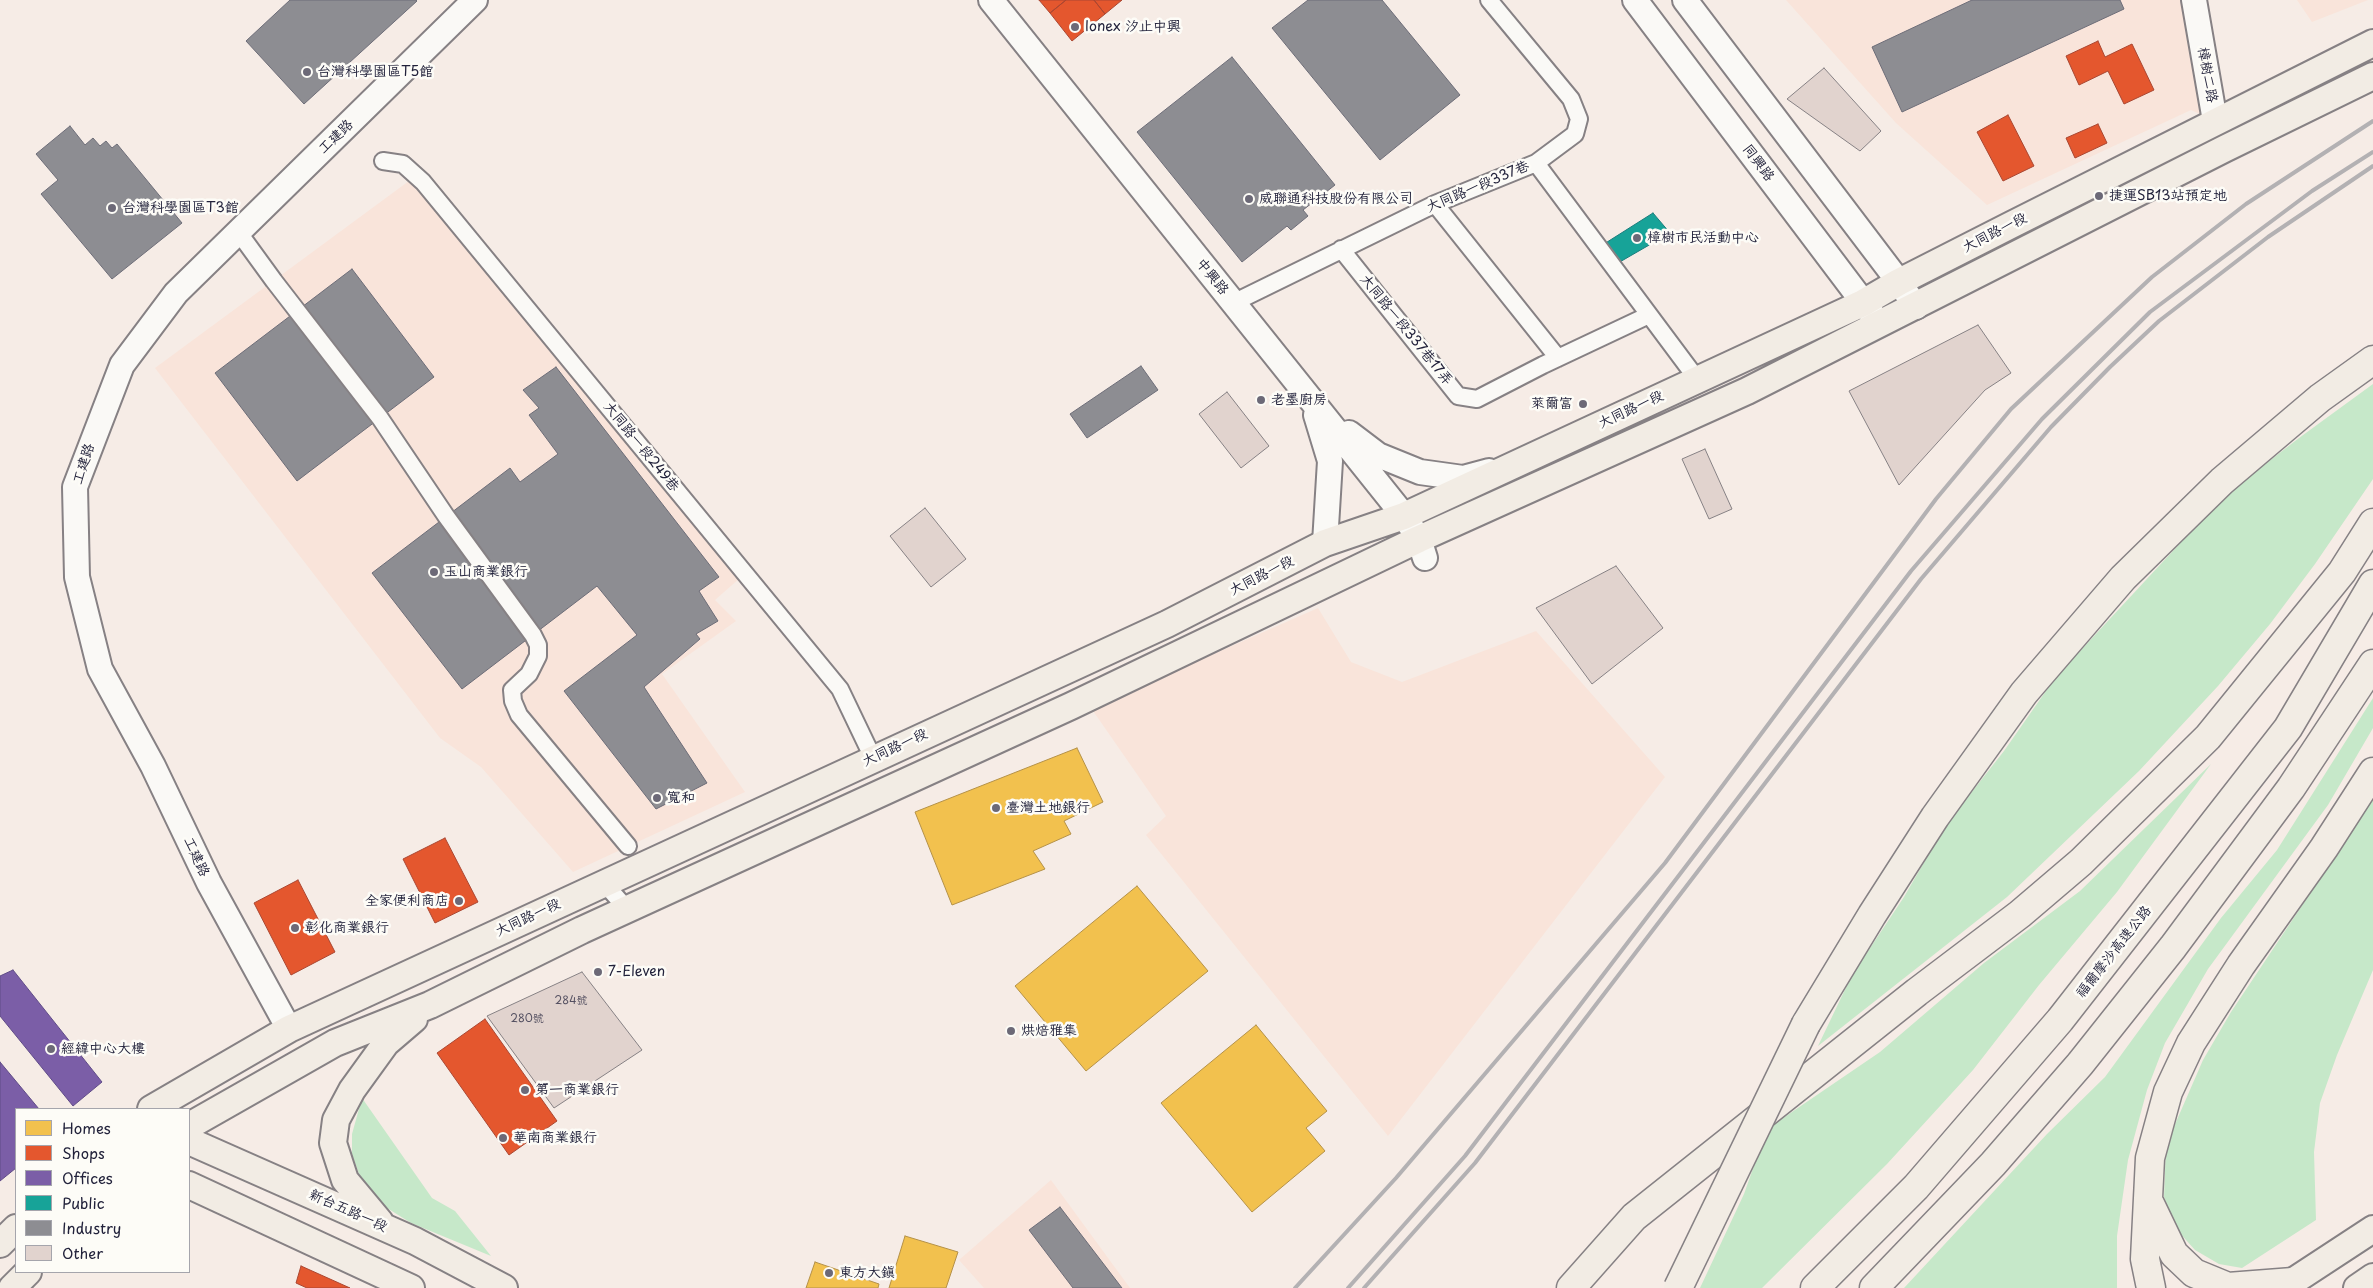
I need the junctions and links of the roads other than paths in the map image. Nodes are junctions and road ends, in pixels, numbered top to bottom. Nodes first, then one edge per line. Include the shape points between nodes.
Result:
1 (475, 0) edge
2 (991, 0) edge
3 (1489, 0) edge
4 (1636, 0) edge
5 (1685, 0) edge
6 (2194, 0) edge
7 (2373, 44) edge
8 (2373, 76) edge
9 (2215, 121) junction
10 (2224, 149) junction
11 (383, 161) dead end
12 (1536, 164) junction
13 (1435, 204) junction
14 (242, 237) dead end
15 (1341, 250) junction
16 (1899, 282) junction
17 (1234, 303) junction
18 (1864, 303) junction
19 (1916, 307) junction
20 (1649, 315) junction
21 (1880, 325) junction
22 (1558, 358) junction
23 (2373, 360) edge
24 (1697, 379) junction
25 (1313, 403) junction
26 (1511, 466) junction
27 (1404, 516) junction
28 (2373, 523) edge
29 (1325, 543) junction
30 (1422, 548) junction
31 (2373, 584) edge
32 (1167, 624) junction
33 (1181, 653) junction
34 (2373, 664) edge
35 (872, 758) junction
36 (2373, 772) edge
37 (628, 846) dead end
38 (604, 883) junction
39 (627, 909) junction
40 (430, 1005) junction
41 (289, 1029) junction
42 (152, 1108) edge
43 (190, 1125) edge
44 (190, 1141) edge
45 (190, 1185) edge
46 (2148, 1201) junction
47 (383, 1227) junction
48 (15, 1229) edge
49 (2373, 1229) edge
50 (0, 1244) edge
51 (27, 1273) edge
52 (2373, 1278) edge
53 (2288, 1285) edge
54 (12, 1288) edge
55 (411, 1288) edge
56 (504, 1288) edge
57 (1571, 1288) edge
58 (1678, 1288) edge
59 (1815, 1288) edge
60 (1874, 1288) edge
61 (2151, 1288) edge
62 (2357, 1288) edge

1 - 41 street, 工建路 via 176,293 122,365 75,487 77,577 100,669 153,766 209,883
2 - 17 street, 中興路
3 - 12 street via 1571,99 1579,120 1575,134
4 - 18 street, 同興路
5 - 16 street
6 - 9 street, 樟樹二路
7 - 9 main road, 大同路一段
8 - 10 main road
9 - 10 street, 樟樹二路
9 - 16 main road, 大同路一段
10 - 19 main road
11 - 35 street, 大同路一段249巷 via 403,164 423,182 840,689
12 - 13 street, 大同路一段337巷
12 - 20 street, 大同路一段337巷
13 - 15 street, 大同路一段337巷
13 - 22 street
14 - 37 street via 380,418 446,516 533,635 538,645 538,656 529,674 512,690 512,701 519,716
15 - 17 street, 大同路一段337巷
15 - 22 street, 大同路一段337巷17弄 via 1458,396 1477,399
16 - 18 main road, 大同路一段
16 - 19 street
17 - 25 street, 中興路
18 - 21 street, 同興路
18 - 24 main road, 大同路一段
19 - 21 main road
20 - 22 street, 大同路一段337巷17弄
20 - 24 street, 大同路一段337巷
21 - 30 main road
23 - 58 highway, bridge via 2320,398 2222,481 2116,585 2024,693 1935,817 1806,1024
24 - 26 main road, 大同路一段
25 - 26 street via 1378,455 1420,472 1463,478
25 - 27 street, 中興路
25 - 29 street via 1330,461
26 - 27 main road, 大同路一段
27 - 29 main road, 大同路一段
27 - 30 street, 中興路
28 - 57 highway via 2342,572 2208,737 2081,862 2020,914 1634,1217
29 - 32 main road, 大同路一段
30 - 33 main road
31 - 59 highway, 福爾摩沙高速公路 via 2288,728 2072,1005 1916,1187
32 - 33 main road
32 - 35 main road, 大同路一段
33 - 39 main road
34 - 60 highway via 2291,788 2173,947 1993,1164
35 - 38 main road, 大同路一段
36 - 46 highway via 2191,1043 2168,1092 2157,1128 2150,1158
38 - 39 street
38 - 41 main road, 大同路一段
39 - 40 main road
40 - 43 main road via 335,1043
40 - 47 main road via 386,1043 352,1090 336,1120 333,1143 345,1180
41 - 42 main road, 大同路一段
44 - 47 main road, 新台五路一段
45 - 55 main road
46 - 53 highway via 2174,1254 2194,1273 2228,1287
46 - 61 highway via 2146,1259
47 - 56 main road, 新台五路一段
48 - 50 main road
49 - 53 main road
51 - 54 main road
52 - 62 main road

